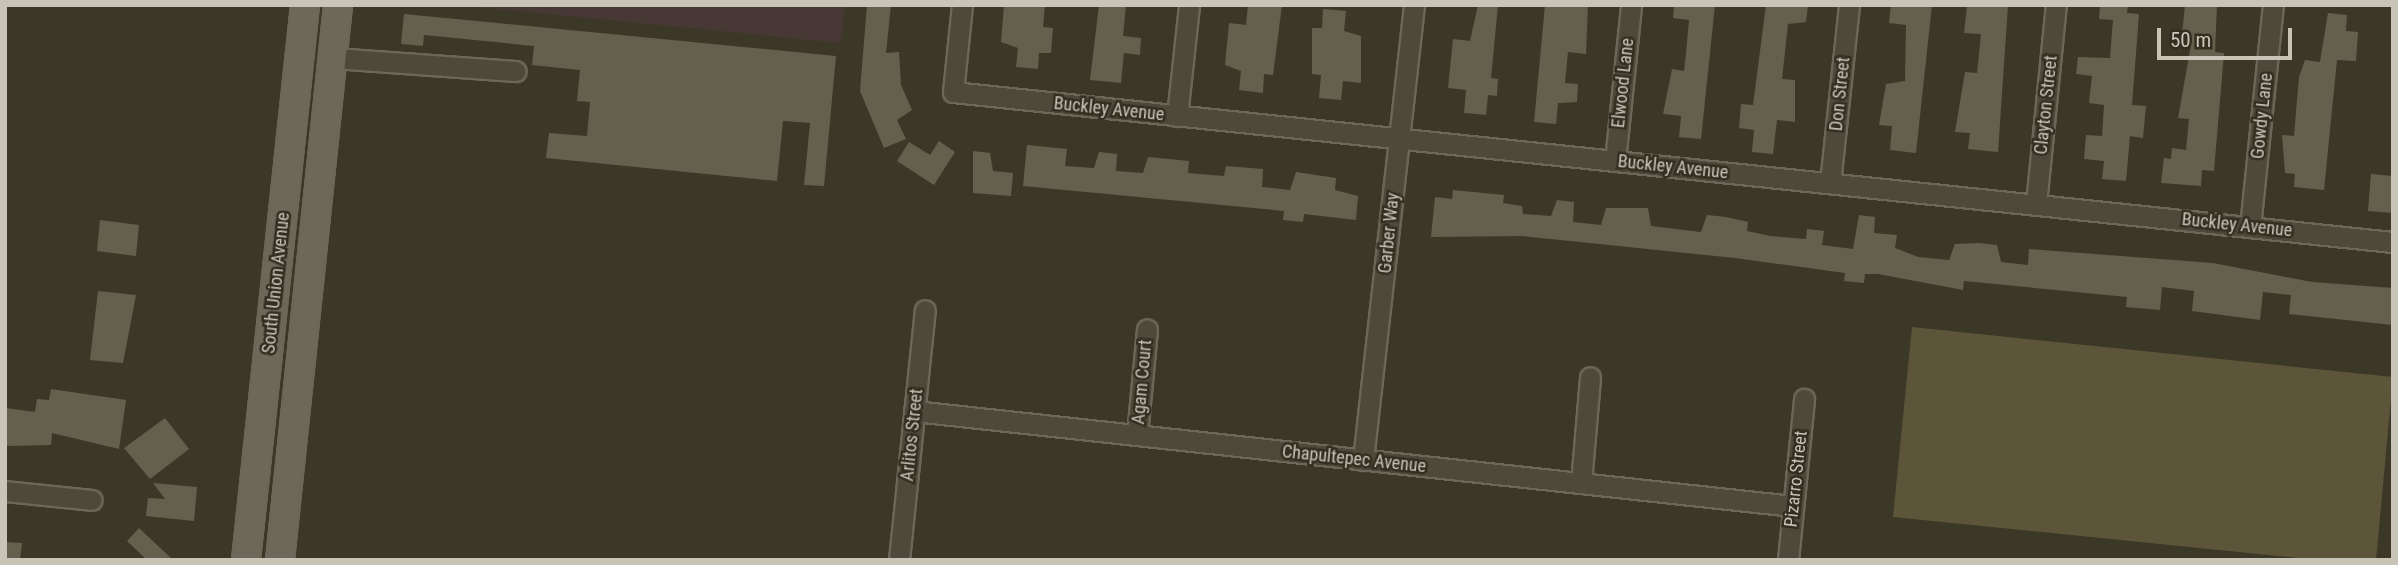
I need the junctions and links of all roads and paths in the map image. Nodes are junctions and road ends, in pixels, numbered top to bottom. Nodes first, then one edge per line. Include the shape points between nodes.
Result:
1 (305, 5) edge
2 (323, 5) edge
3 (338, 5) edge
4 (962, 5) edge
5 (1189, 5) edge
6 (1414, 5) edge
7 (1631, 5) edge
8 (1849, 5) edge
9 (2056, 5) edge
10 (2273, 6) edge
11 (333, 58) junction
12 (516, 71) dead end
13 (296, 100) junction
14 (1177, 116) junction
15 (1400, 139) junction
16 (1615, 161) junction
17 (1830, 183) junction
18 (2036, 204) junction
19 (2250, 227) junction
20 (2393, 242) edge
21 (309, 286) junction
22 (925, 310) dead end
23 (1147, 329) dead end
24 (1590, 377) dead end
25 (1804, 399) dead end
26 (915, 411) junction
27 (1137, 435) junction
28 (1363, 460) junction
29 (1581, 483) junction
30 (5, 491) edge
31 (92, 500) dead end
32 (1793, 506) junction
33 (246, 560) edge
34 (281, 560) edge
35 (899, 560) edge
36 (1788, 560) edge

1 - 13 main road, South Union Avenue
2 - 11 main road via 320,42
3 - 11 main road, South Union Avenue
4 - 14 street, Buckley Avenue via 953,93
5 - 14 street
6 - 15 street, Garber Way
7 - 16 street, Elwood Lane
8 - 17 street, Don Street
9 - 18 street, Clayton Street
10 - 19 street, Gowdy Lane
11 - 12 street
11 - 21 main road, South Union Avenue
13 - 21 main road via 309,128 296,266
13 - 33 main road, South Union Avenue
14 - 15 street, Buckley Avenue
15 - 16 street, Buckley Avenue
15 - 28 street, Garber Way
16 - 17 street, Buckley Avenue
17 - 18 street, Buckley Avenue
18 - 19 street, Buckley Avenue
19 - 20 street, Buckley Avenue
21 - 34 main road, South Union Avenue
22 - 26 street, Arlitos Street
23 - 27 street, Agam Court
24 - 29 street
25 - 32 street, Pizarro Street
26 - 27 street, Chapultepec Avenue
26 - 35 street, Arlitos Street
27 - 28 street, Chapultepec Avenue
28 - 29 street, Chapultepec Avenue
29 - 32 street, Chapultepec Avenue
30 - 31 street
32 - 36 street, Pizarro Street

